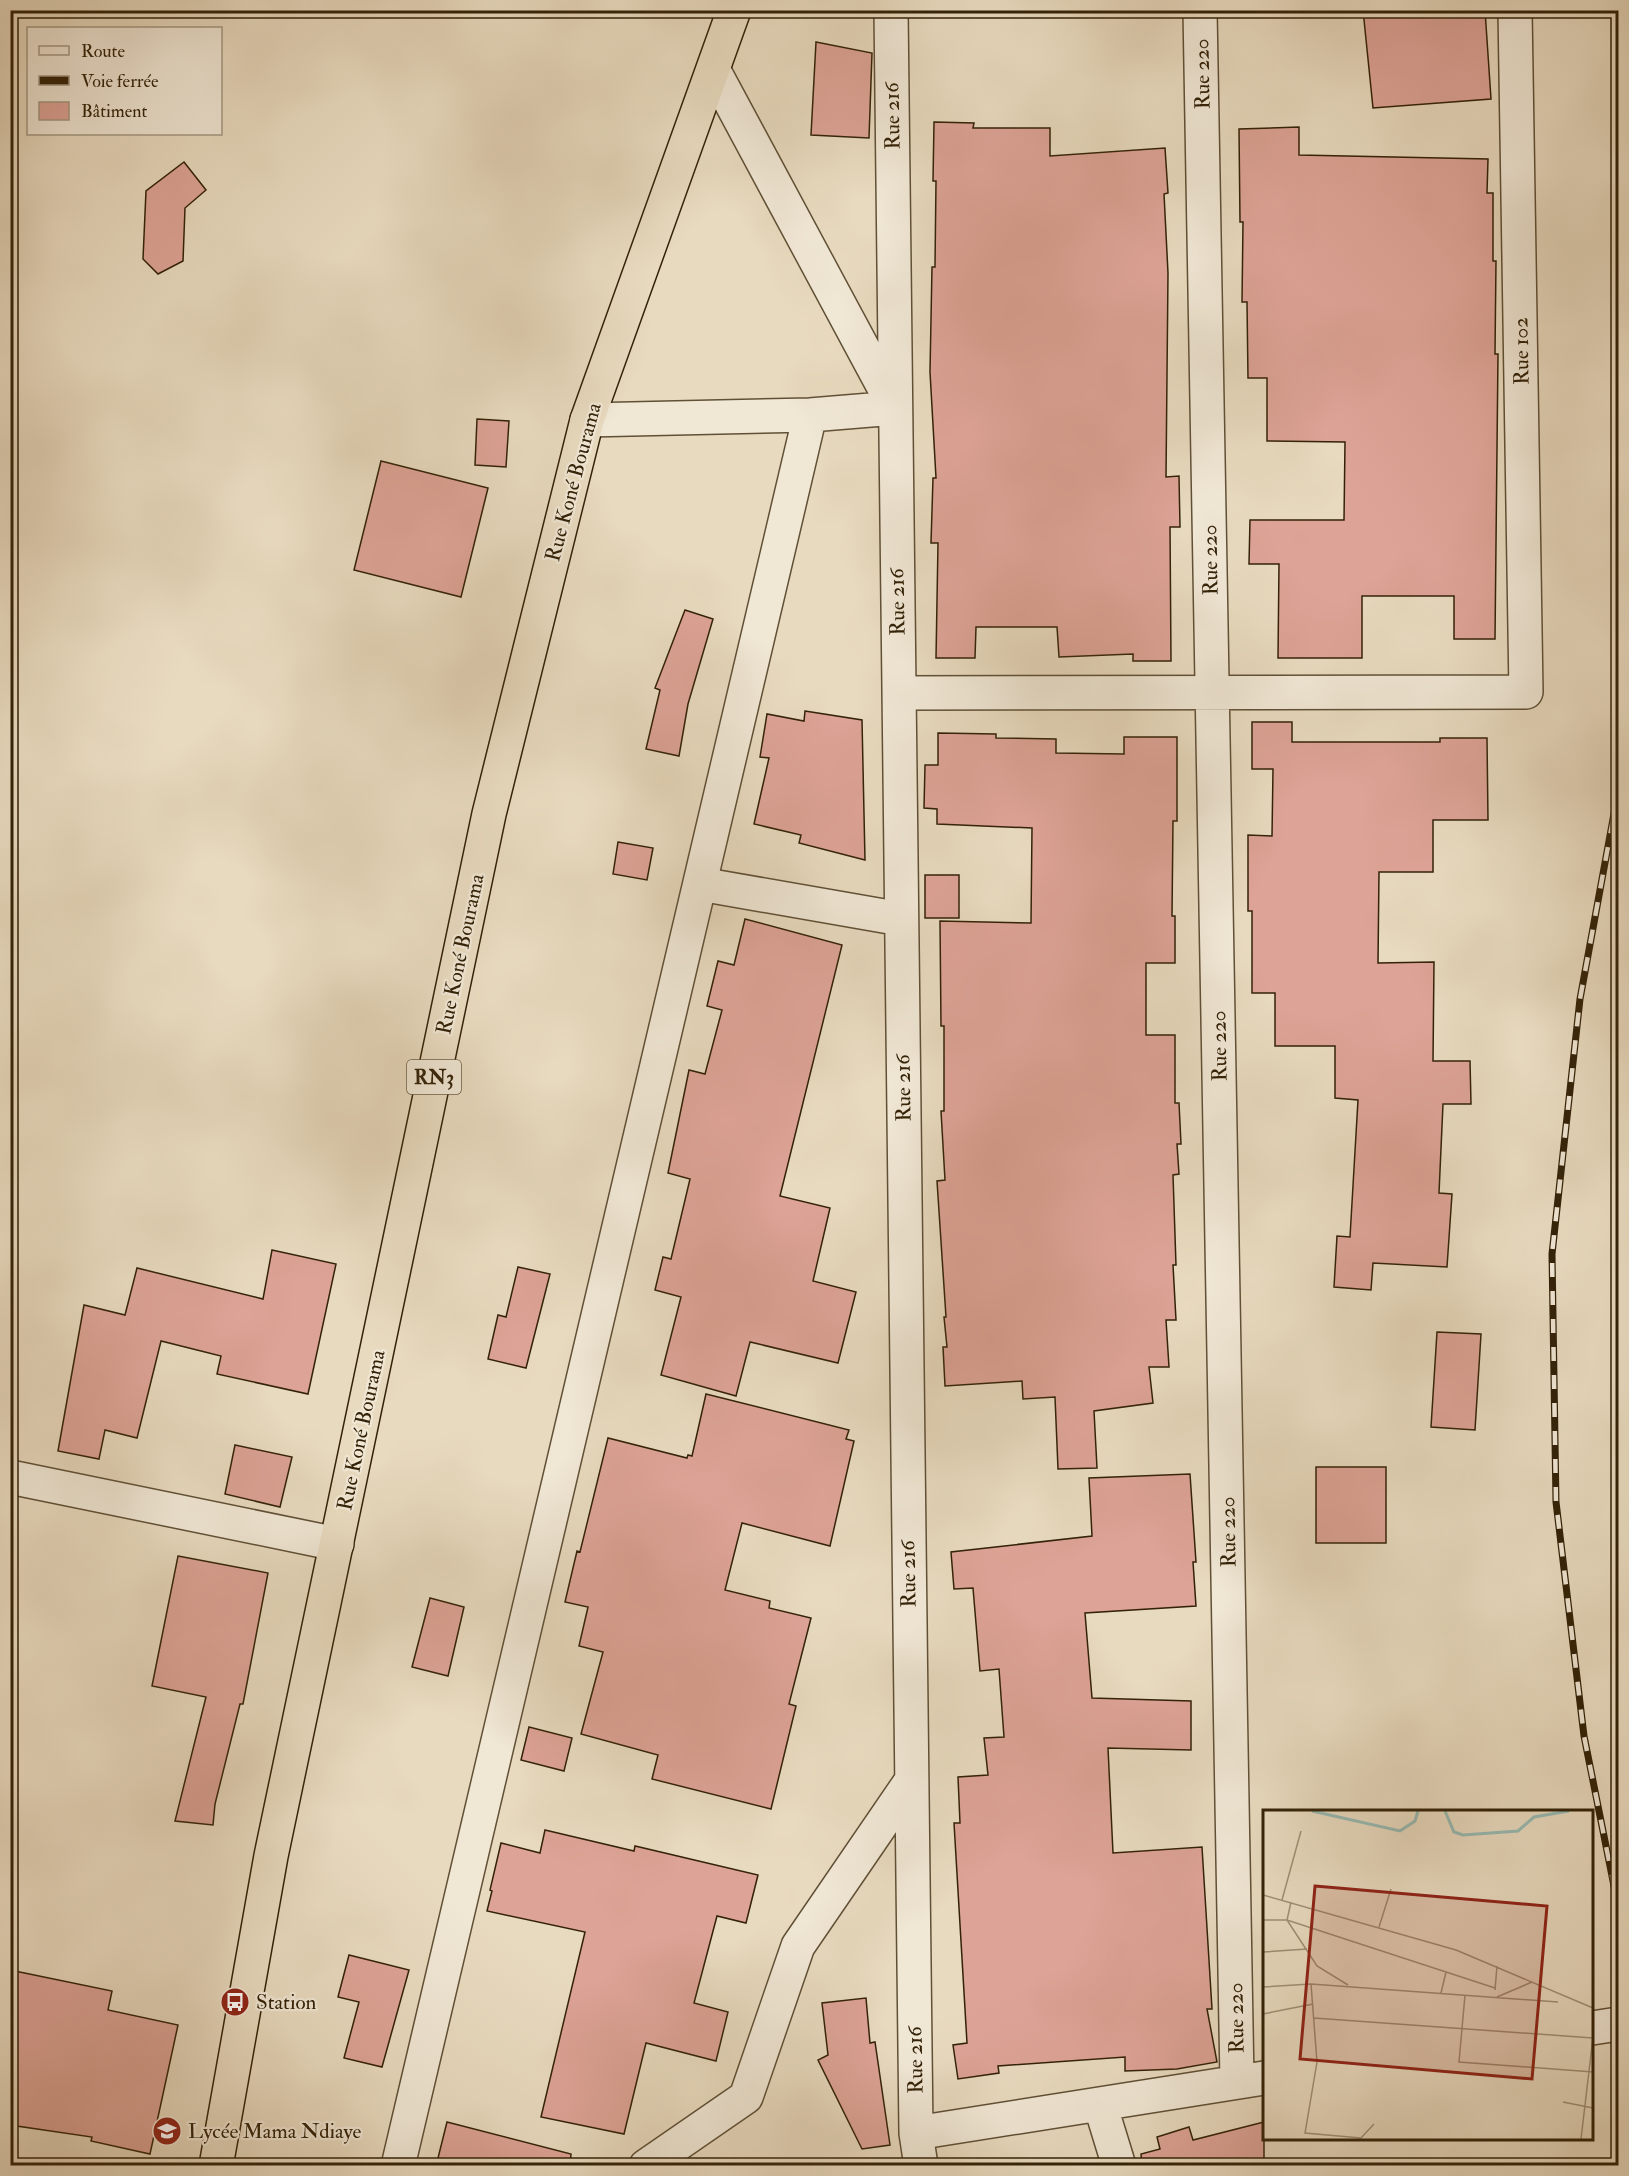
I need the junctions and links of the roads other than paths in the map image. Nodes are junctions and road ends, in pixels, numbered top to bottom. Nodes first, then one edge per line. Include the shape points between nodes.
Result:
1 (734, 10) edge
2 (891, 10) edge
3 (1200, 10) edge
4 (1515, 10) edge
5 (714, 71) junction
6 (895, 408) junction
7 (810, 415) junction
8 (587, 420) junction
9 (898, 693) junction
10 (1213, 693) junction
11 (700, 885) junction
12 (901, 919) junction
13 (10, 1477) edge
14 (337, 1544) junction
15 (911, 1781) junction
16 (1618, 2024) edge
17 (1593, 2028) edge
18 (1251, 2080) edge
19 (1100, 2104) junction
20 (916, 2133) junction
21 (216, 2166) edge
22 (398, 2166) edge
23 (646, 2166) edge
24 (921, 2166) edge
25 (1119, 2166) edge

1 - 5 highway, Rue Koné Bourama / RN3
2 - 6 street, Rue 216
3 - 10 street, Rue 220
4 - 10 street, Rue 102 via 1526,692
5 - 6 street
5 - 8 highway, Rue Koné Bourama / RN3
6 - 7 street
6 - 9 street, Rue 216
7 - 8 street
7 - 11 street
8 - 14 highway, Rue Koné Bourama / RN3 via 489,814
9 - 10 street
9 - 12 street, Rue 216
10 - 18 street, Rue 220
11 - 12 street
11 - 22 street
12 - 15 street, Rue 216
13 - 14 street
14 - 21 highway, Rue Koné Bourama / RN3 via 271,1856
15 - 20 street, Rue 216
15 - 23 street via 798,1946 746,2097
16 - 17 street
18 - 19 street
19 - 20 street
19 - 25 street
20 - 24 street, Rue 216

